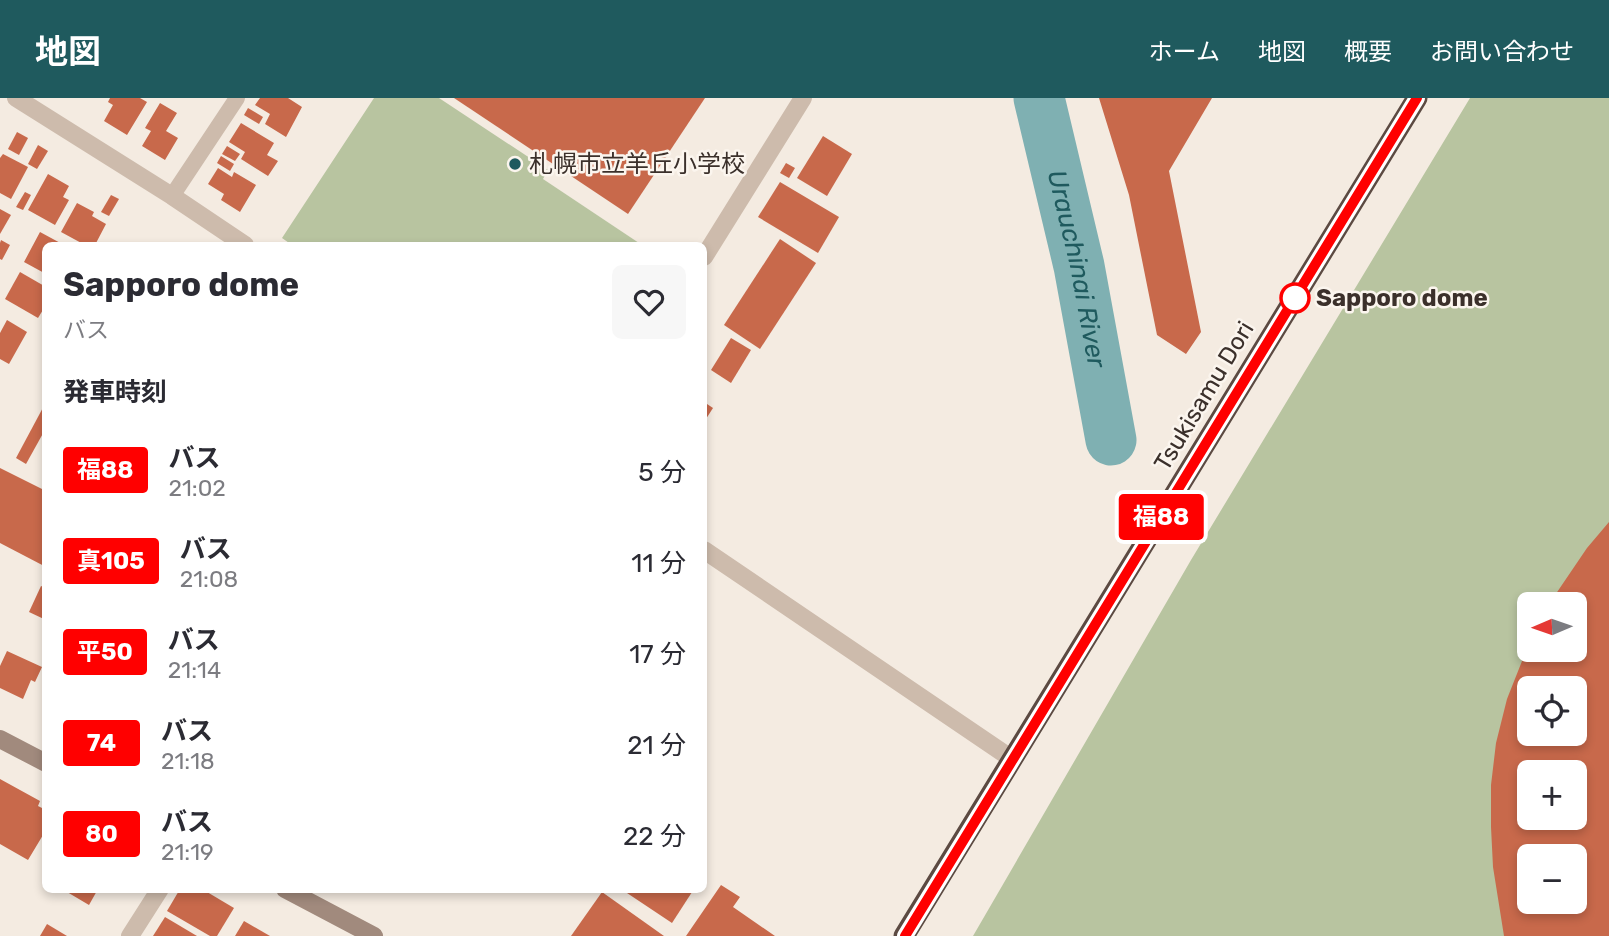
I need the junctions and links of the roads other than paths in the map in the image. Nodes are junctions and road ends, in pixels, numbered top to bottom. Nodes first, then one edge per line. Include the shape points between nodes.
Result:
1 (16, 98) edge
2 (237, 98) edge
3 (803, 98) edge
4 (1417, 98) edge
5 (172, 196) junction
6 (241, 242) edge
7 (707, 252) edge
8 (707, 552) edge
9 (0, 739) edge
10 (1012, 759) junction
11 (42, 761) edge
12 (157, 893) edge
13 (293, 893) edge
14 (130, 936) edge
15 (374, 936) edge
16 (904, 936) edge

1 - 5 street
2 - 5 lane
3 - 7 street
4 - 10 highway, Tsukisamu Dori
5 - 6 street
8 - 10 street
9 - 11 street
10 - 16 highway, Tsukisamu Dori
12 - 14 street
13 - 15 street

